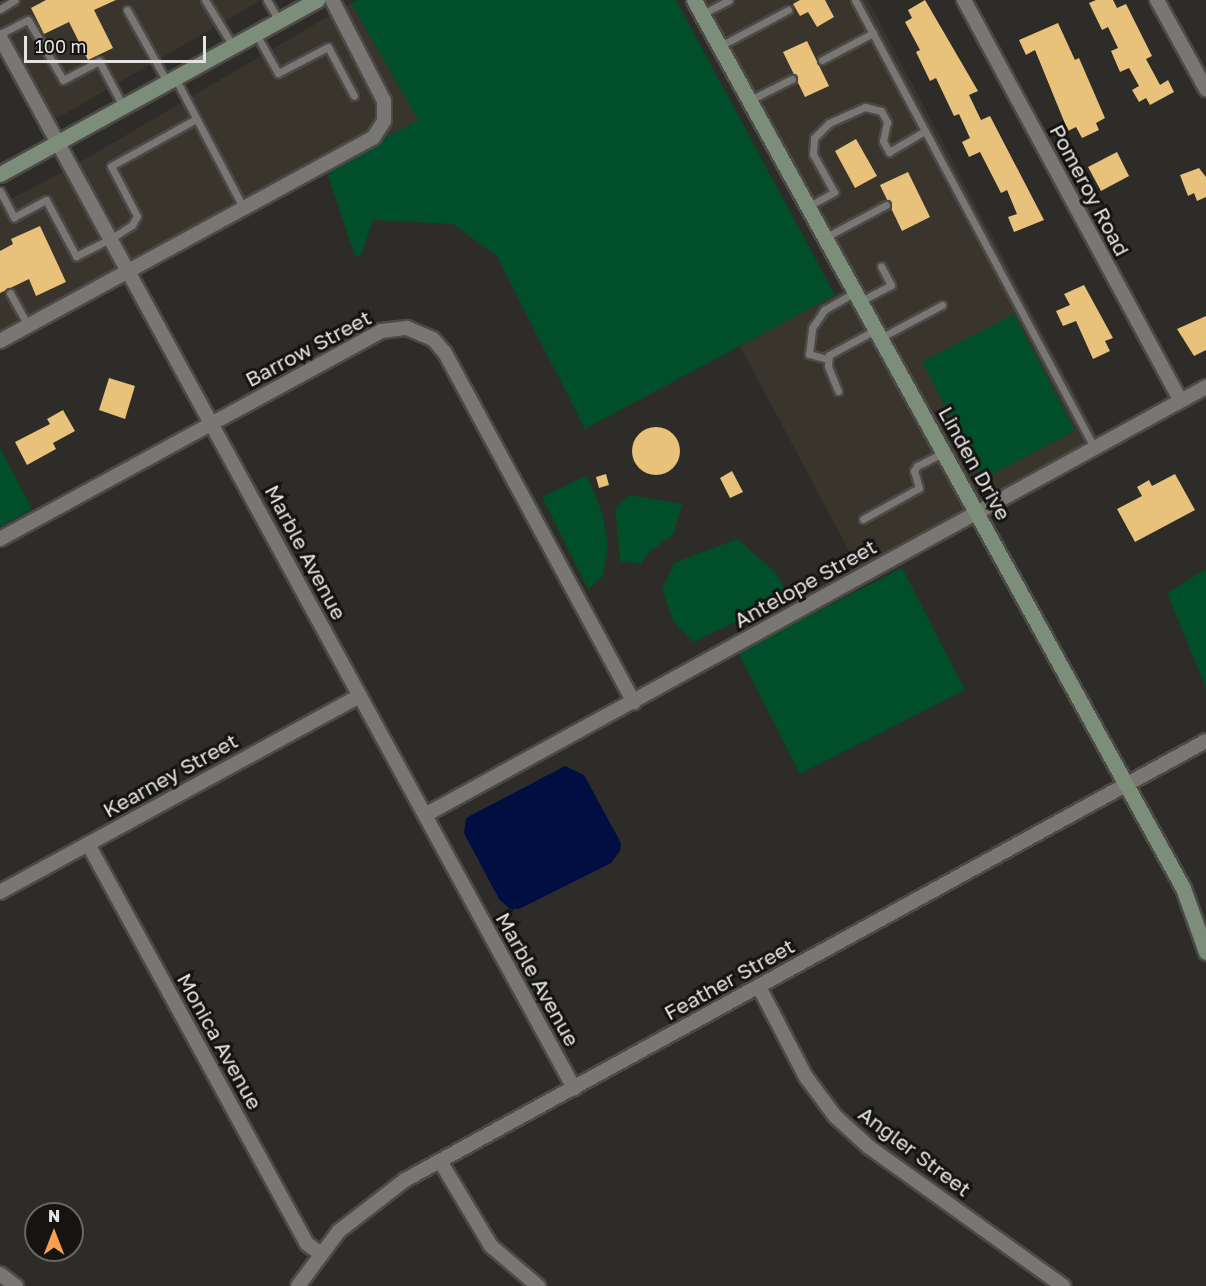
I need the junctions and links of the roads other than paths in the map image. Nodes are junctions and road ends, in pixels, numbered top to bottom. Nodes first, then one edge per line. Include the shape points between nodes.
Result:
1 (15, 0) edge
2 (205, 0) edge
3 (267, 0) edge
4 (317, 0) edge
5 (332, 0) edge
6 (694, 0) edge
7 (729, 0) edge
8 (855, 0) edge
9 (964, 0) edge
10 (1157, 0) edge
11 (0, 9) edge
12 (788, 9) dead end
13 (127, 10) dead end
14 (702, 14) junction
15 (279, 21) junction
16 (873, 33) junction
17 (256, 34) junction
18 (0, 36) edge
19 (233, 46) junction
20 (720, 46) junction
21 (822, 60) dead end
22 (792, 79) dead end
23 (171, 80) junction
24 (1206, 89) edge
25 (354, 96) dead end
26 (750, 100) junction
27 (123, 106) junction
28 (196, 119) junction
29 (926, 131) junction
30 (59, 141) junction
31 (0, 174) edge
32 (0, 191) edge
33 (886, 205) dead end
34 (808, 206) junction
35 (243, 207) junction
36 (826, 237) junction
37 (111, 238) junction
38 (881, 266) dead end
39 (128, 271) junction
40 (10, 293) dead end
41 (859, 296) junction
42 (942, 304) dead end
43 (28, 326) junction
44 (879, 333) junction
45 (0, 341) edge
46 (827, 359) junction
47 (1206, 387) edge
48 (838, 391) dead end
49 (1180, 400) junction
50 (212, 423) junction
51 (1094, 447) junction
52 (945, 452) junction
53 (978, 511) junction
54 (863, 519) dead end
55 (0, 539) edge
56 (360, 696) junction
57 (634, 702) junction
58 (1206, 741) edge
59 (1127, 784) junction
60 (425, 815) junction
61 (88, 844) junction
62 (0, 892) edge
63 (1206, 951) edge
64 (759, 987) junction
65 (574, 1088) junction
66 (440, 1161) junction
67 (320, 1253) junction
68 (0, 1274) edge
69 (16, 1286) edge
70 (298, 1286) edge
71 (538, 1286) edge
72 (1063, 1286) edge

1 - 11 lane
2 - 19 lane
3 - 15 lane
4 - 15 street
5 - 35 street via 384,101 384,120 373,138
6 - 14 street, Linden Drive
7 - 14 lane
8 - 16 lane
9 - 49 street, Pomeroy Road
10 - 24 street
12 - 20 lane
13 - 23 lane
14 - 20 street, Linden Drive
15 - 17 street
16 - 21 lane
16 - 29 lane
17 - 19 street
17 - 25 lane via 278,73 328,47
18 - 27 lane via 28,20 63,80 99,61
18 - 30 street, Marble Avenue
19 - 23 street
20 - 26 street, Linden Drive
22 - 26 lane
23 - 27 street
23 - 28 lane
26 - 34 street, Linden Drive
27 - 30 street
28 - 35 lane
28 - 37 lane via 111,166 137,216 132,225
29 - 34 lane via 889,152 883,141 887,122 881,111 865,107 829,123 814,138 813,154 834,192
29 - 51 lane
30 - 31 street
30 - 37 street, Marble Avenue
32 - 37 lane via 14,217 46,200 76,256
33 - 36 lane
34 - 36 street, Linden Drive
35 - 39 street
36 - 41 street, Linden Drive
37 - 39 street, Marble Avenue
38 - 41 lane via 891,285
39 - 43 street
39 - 50 street, Marble Avenue
40 - 43 lane
41 - 44 street, Linden Drive
41 - 46 lane via 824,310 812,328 809,354
42 - 44 lane
43 - 45 street
44 - 46 lane
44 - 52 street, Linden Drive
46 - 48 lane
47 - 49 street, Antelope Street
49 - 51 street, Antelope Street
50 - 55 street, Barrow Street
50 - 56 street, Marble Avenue
50 - 57 street, Barrow Street via 381,331 407,328 433,339 445,352
51 - 53 street, Antelope Street
52 - 53 street, Linden Drive
52 - 54 lane via 917,466 914,471 919,488
53 - 57 street, Antelope Street
53 - 59 street, Linden Drive
56 - 60 street, Marble Avenue
56 - 61 street, Kearney Street
57 - 60 street, Antelope Street
58 - 59 street, Feather Street
59 - 63 street, Linden Drive via 1183,888
59 - 64 street, Feather Street
60 - 65 street, Marble Avenue
61 - 62 street, Kearney Street
61 - 67 street, Monica Avenue via 307,1244
64 - 65 street, Feather Street
64 - 72 street, Angler Street via 806,1077 854,1134
65 - 66 street, Feather Street
66 - 67 street, Feather Street via 380,1196
66 - 71 street via 491,1246
67 - 70 street, Feather Street
68 - 69 street

